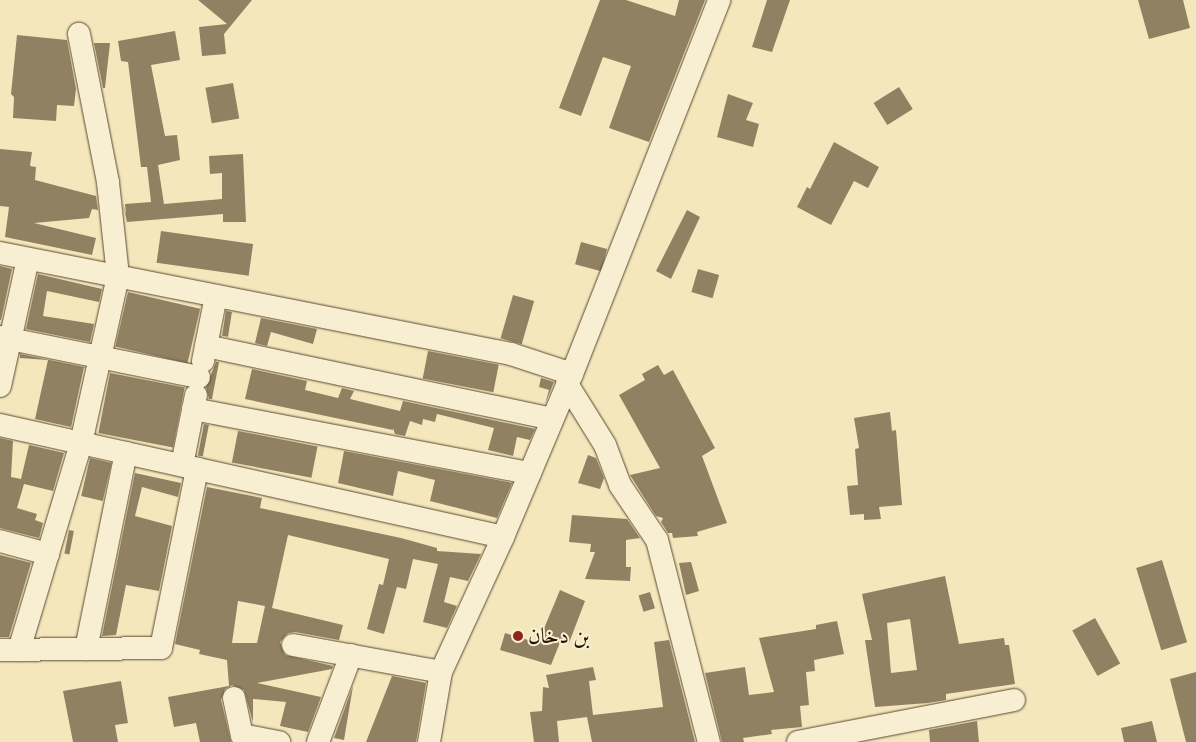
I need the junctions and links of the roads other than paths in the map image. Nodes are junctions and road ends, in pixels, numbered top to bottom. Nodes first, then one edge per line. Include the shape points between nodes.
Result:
1 (719, 0) edge
2 (79, 34) dead end
3 (0, 253) edge
4 (28, 259) junction
5 (118, 276) junction
6 (216, 296) junction
7 (5, 338) edge
8 (206, 346) junction
9 (100, 357) junction
10 (199, 377) junction
11 (569, 379) junction
12 (0, 386) edge
13 (193, 409) junction
14 (552, 419) junction
15 (0, 425) edge
16 (81, 443) junction
17 (126, 453) junction
18 (190, 467) junction
19 (530, 473) junction
20 (503, 537) junction
21 (0, 540) edge
22 (48, 554) junction
23 (293, 645) dead end
24 (86, 649) junction
25 (10, 650) edge
26 (351, 655) junction
27 (441, 672) junction
28 (234, 698) dead end
29 (1014, 700) dead end
30 (279, 742) edge
31 (318, 742) edge
32 (429, 742) edge
33 (709, 742) edge
34 (798, 742) edge

1 - 11 street
2 - 5 street via 108,182
3 - 4 street
4 - 5 street
4 - 7 street
5 - 6 street
5 - 9 street
6 - 8 street
6 - 11 street via 511,354
7 - 9 street
7 - 12 street
8 - 10 street
8 - 14 street
9 - 10 street
9 - 16 street
10 - 13 street
11 - 14 street
11 - 33 street via 605,445 620,485 657,540
13 - 18 street
13 - 19 street
14 - 19 street
15 - 16 street
16 - 17 street
16 - 22 street
17 - 18 street
17 - 24 street
18 - 20 street
18 - 24 street via 161,648
19 - 20 street
20 - 27 street
21 - 22 street
22 - 25 street
23 - 26 street
24 - 25 street
26 - 27 street
26 - 31 street
27 - 32 street
28 - 30 street via 242,734
29 - 34 street

